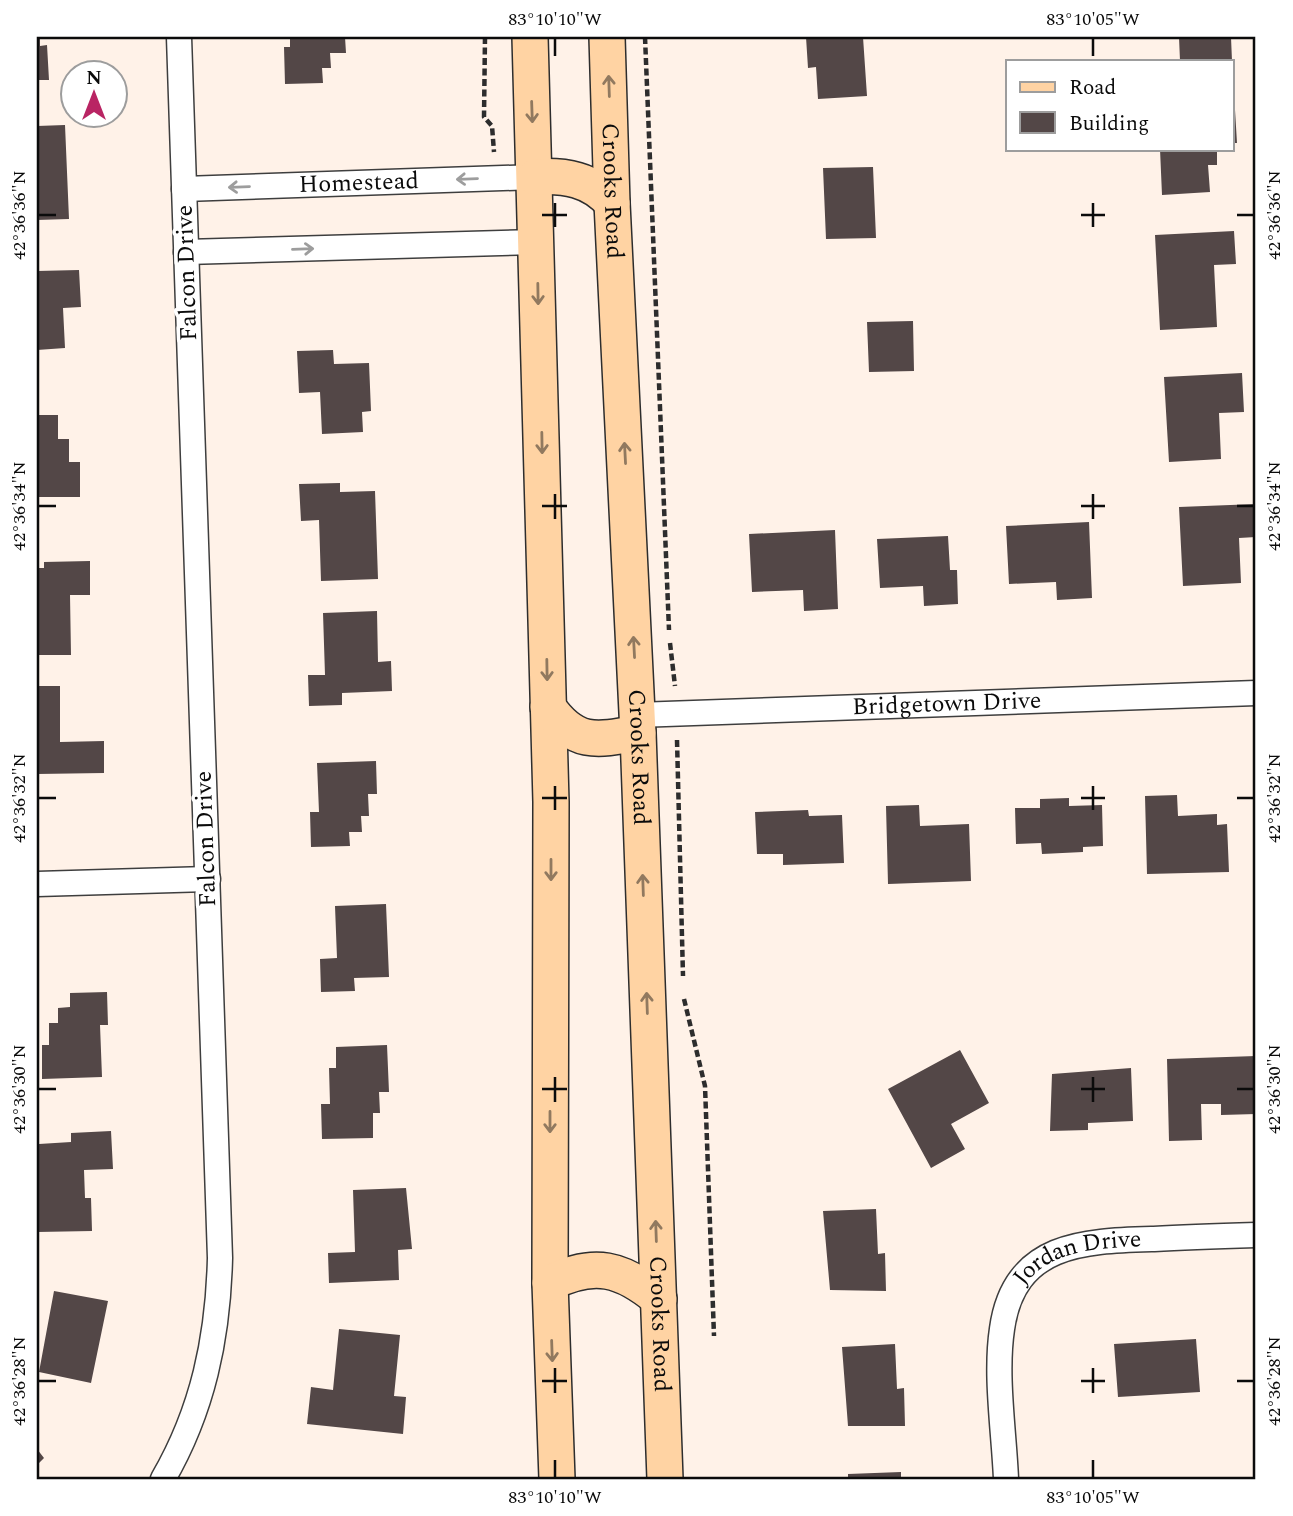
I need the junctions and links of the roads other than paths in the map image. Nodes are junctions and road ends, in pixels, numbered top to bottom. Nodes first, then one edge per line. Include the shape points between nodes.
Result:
1 (179, 37) edge
2 (530, 37) edge
3 (607, 37) edge
4 (535, 177) junction
5 (184, 189) junction
6 (612, 203) junction
7 (537, 242) junction
8 (186, 252) junction
9 (1256, 693) edge
10 (548, 707) junction
11 (637, 724) junction
12 (208, 879) junction
13 (37, 884) edge
14 (1256, 1235) edge
15 (550, 1283) junction
16 (659, 1299) junction
17 (163, 1479) edge
18 (557, 1479) edge
19 (665, 1479) edge
20 (1006, 1479) edge

1 - 5 street, Falcon Drive
2 -> 4 main road
6 -> 3 main road, Crooks Road
4 -> 5 street, Homestead
4 - 6 main road via 573,178 602,192
4 - 7 main road
5 - 8 street, Falcon Drive
11 -> 6 main road, Crooks Road
8 -> 7 street
7 -> 10 main road
8 - 12 street, Falcon Drive
9 - 11 street, Bridgetown Drive
10 - 11 main road via 571,734 588,738
10 -> 15 main road
16 -> 11 main road, Crooks Road
12 - 13 street
12 - 17 street, Falcon Drive via 218,1307 209,1370 195,1414
14 - 20 street, Jordan Drive via 1081,1242 1052,1254 1026,1274 1010,1300 1002,1329
15 - 16 main road via 589,1269 612,1271 635,1279
15 -> 18 main road
16 - 19 main road, Crooks Road

